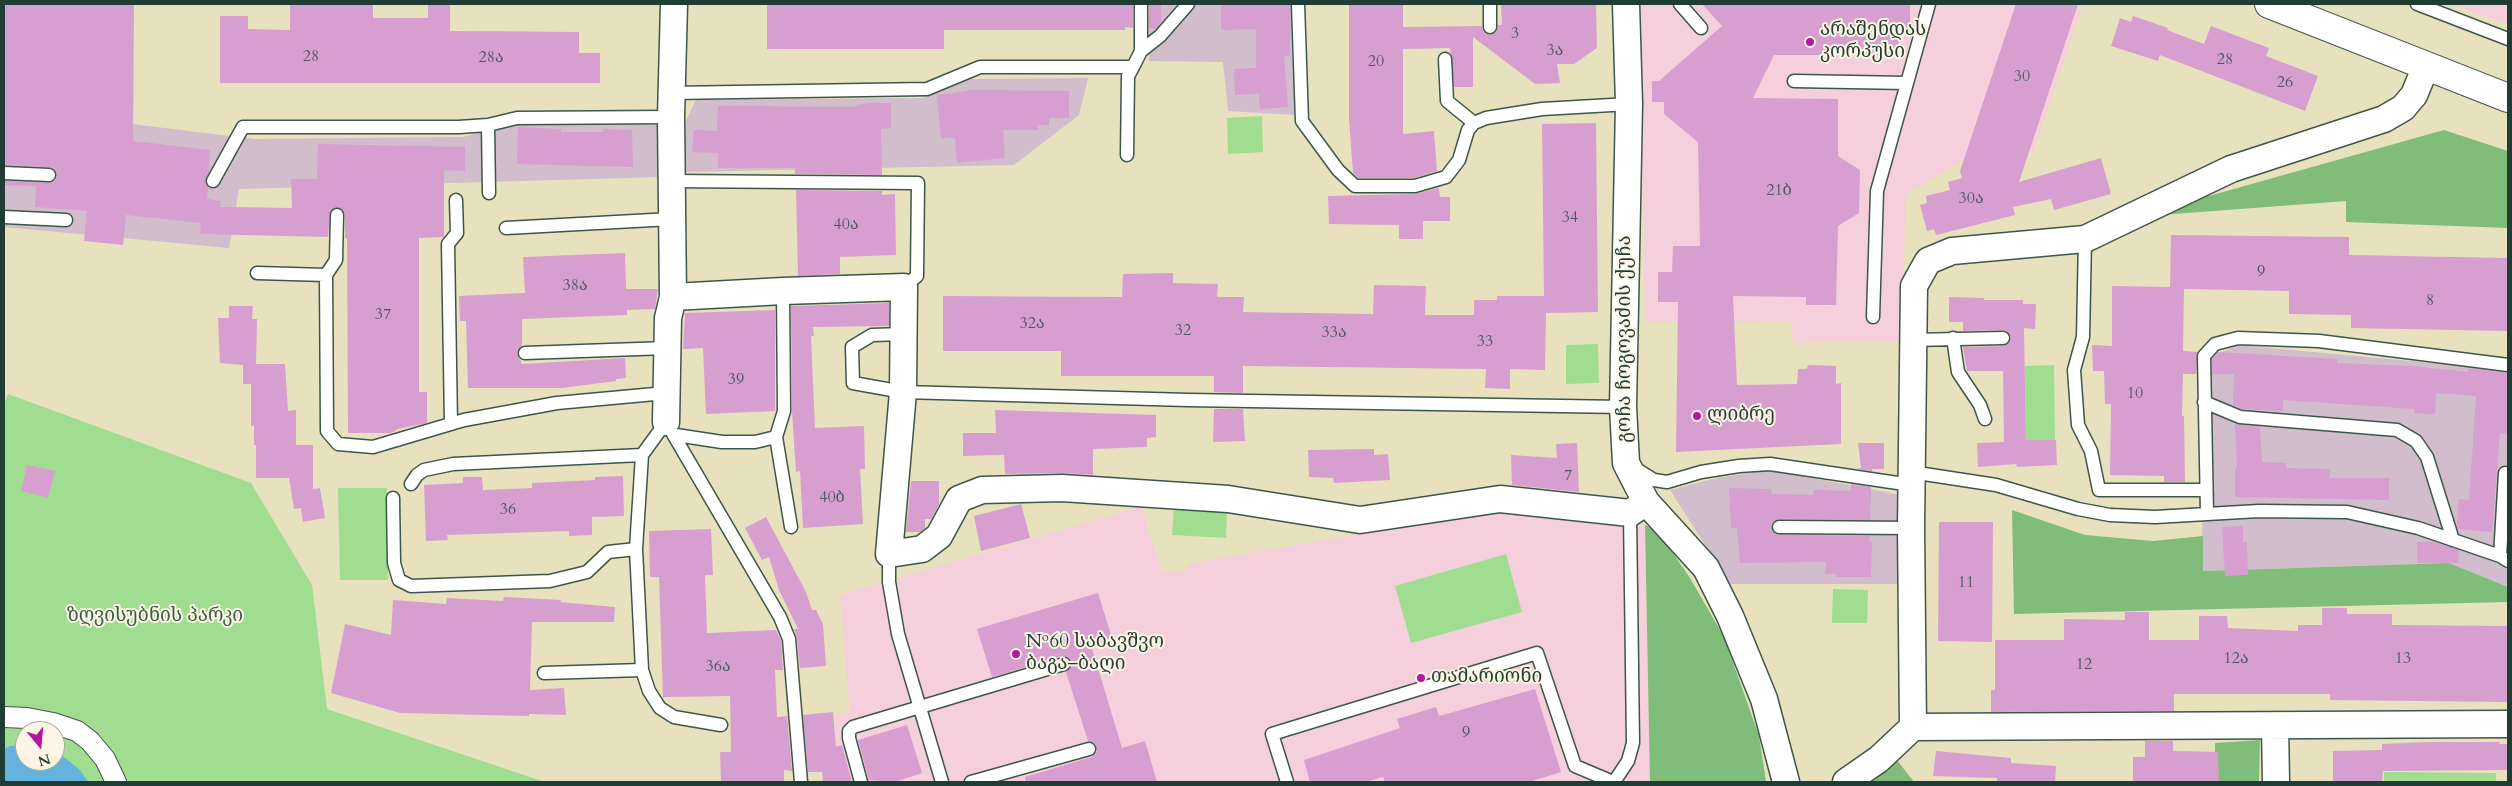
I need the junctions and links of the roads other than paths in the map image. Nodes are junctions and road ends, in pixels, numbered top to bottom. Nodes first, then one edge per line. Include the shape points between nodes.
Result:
1 (674, 4) edge
2 (1141, 4) edge
3 (1188, 4) edge
4 (1298, 4) edge
5 (1490, 4) edge
6 (1626, 4) edge
7 (1680, 4) edge
8 (1929, 4) edge
9 (2269, 4) edge
10 (2417, 4) edge
11 (1490, 27) dead end
12 (1701, 28) dead end
13 (2508, 39) edge
14 (1141, 51) junction
15 (1445, 58) dead end
16 (2426, 66) junction
17 (1133, 67) junction
18 (1794, 81) dead end
19 (1907, 82) junction
20 (2508, 98) edge
21 (1629, 104) junction
22 (672, 105) junction
23 (1474, 123) junction
24 (488, 125) junction
25 (1127, 155) dead end
26 (4, 174) edge
27 (49, 175) dead end
28 (213, 181) dead end
29 (671, 181) junction
30 (489, 193) dead end
31 (456, 200) dead end
32 (337, 215) dead end
33 (4, 217) edge
34 (671, 219) junction
35 (66, 220) dead end
36 (506, 228) dead end
37 (2085, 239) junction
38 (257, 273) dead end
39 (326, 275) junction
40 (904, 287) junction
41 (783, 290) junction
42 (673, 297) junction
43 (1873, 317) dead end
44 (904, 334) junction
45 (1953, 338) junction
46 (2003, 338) dead end
47 (1913, 340) junction
48 (667, 348) junction
49 (525, 353) dead end
50 (2508, 365) edge
51 (903, 392) junction
52 (666, 393) junction
53 (2204, 402) junction
54 (1623, 407) junction
55 (1985, 418) dead end
56 (452, 424) junction
57 (671, 429) junction
58 (776, 437) junction
59 (642, 455) junction
60 (1626, 463) junction
61 (2505, 473) dead end
62 (1911, 478) junction
63 (411, 484) dead end
64 (2206, 490) junction
65 (393, 498) dead end
66 (1638, 507) junction
67 (2207, 514) junction
68 (791, 527) dead end
69 (1778, 527) dead end
70 (1910, 528) junction
71 (2453, 540) junction
72 (636, 549) junction
73 (889, 554) junction
74 (2504, 559) edge
75 (1064, 664) dead end
76 (642, 670) junction
77 (544, 673) dead end
78 (920, 708) junction
79 (4, 718) edge
80 (2508, 724) edge
81 (721, 725) dead end
82 (2275, 726) junction
83 (1913, 727) junction
84 (1089, 749) dead end
85 (116, 782) edge
86 (801, 782) edge
87 (860, 782) edge
88 (942, 782) edge
89 (971, 782) edge
90 (1287, 782) edge
91 (1613, 782) edge
92 (1786, 782) edge
93 (1846, 782) edge
94 (2276, 782) edge

1 - 22 street
2 - 14 lane
3 - 14 lane via 1160,36
4 - 23 lane via 1302,121 1338,170 1355,186 1415,186 1446,178 1459,160 1468,130
5 - 11 lane
6 - 21 street, გოჩა ჩოგოვაძის ქუჩა
7 - 12 lane
8 - 19 lane
9 - 16 main road
10 - 13 lane
14 - 17 lane
15 - 23 lane via 1447,101
16 - 20 main road
16 - 37 street via 2414,95 2403,108 2384,119 2231,169
17 - 22 lane via 980,67 927,89
17 - 25 lane via 1128,76
18 - 19 lane
19 - 43 lane via 1877,191
21 - 23 lane via 1542,108
21 - 54 street, გოჩა ჩოგოვაძის ქუჩა
22 - 24 lane via 517,118
22 - 29 street
24 - 28 lane via 243,127
24 - 30 lane
26 - 27 lane
29 - 34 street
29 - 40 lane via 918,183 917,276
31 - 56 lane via 457,234 448,244
32 - 39 lane via 336,260
33 - 35 lane
34 - 36 lane
34 - 42 street
37 - 47 street via 1952,251 1928,261 1914,286
37 - 64 lane via 2083,337 2074,370 2078,425 2091,451 2099,490
38 - 39 lane
39 - 56 lane via 326,431 338,444 373,447
40 - 41 street
40 - 44 street
41 - 42 street
41 - 58 lane via 784,411
42 - 48 street via 668,318
44 - 51 street
44 - 51 lane via 872,335 852,347 853,383
45 - 46 lane
45 - 47 lane
45 - 55 lane via 1958,372
47 - 62 street
48 - 49 lane
48 - 52 street
50 - 53 lane via 2318,341 2238,338 2215,344 2204,356
51 - 54 lane
51 - 73 street
52 - 56 lane via 557,403
52 - 57 street
53 - 64 lane
53 - 71 lane via 2240,417 2397,430 2416,441 2428,456
54 - 60 street, გოჩა ჩოგოვაძის ქუჩა
57 - 58 lane via 722,442 755,442
57 - 59 lane
57 - 86 lane via 780,617 789,639
58 - 68 lane
59 - 63 lane via 453,464 424,470
59 - 72 lane
60 - 62 lane via 1654,480 1668,482 1739,466 1770,464
60 - 66 street, გოჩა ჩოგოვაძის ქუჩა
61 - 74 lane
62 - 67 lane via 1996,485 2110,515
62 - 70 street
64 - 67 lane
65 - 72 lane via 394,563 399,580 411,586 550,581 587,572 608,552
66 - 73 street via 1500,499 1360,520 1228,499 1062,488 982,490 959,499 939,536 922,549
66 - 91 lane via 1633,743 1628,761
66 - 92 street, გოჩა ჩოგოვაძის ქუჩა via 1706,568 1730,616 1764,699
67 - 71 lane via 2347,512 2418,528
69 - 70 lane
70 - 83 street
71 - 74 lane
72 - 76 lane
73 - 78 lane via 889,582 898,634
75 - 78 lane
76 - 77 lane
76 - 81 lane via 649,691 660,708 674,717
78 - 87 lane via 853,727 849,731
78 - 88 lane
79 - 85 street via 27,718 77,731 106,759
80 - 82 street
82 - 83 street
82 - 94 street
83 - 93 street via 1878,759
84 - 89 lane
90 - 91 lane via 1272,734 1537,653 1575,766

